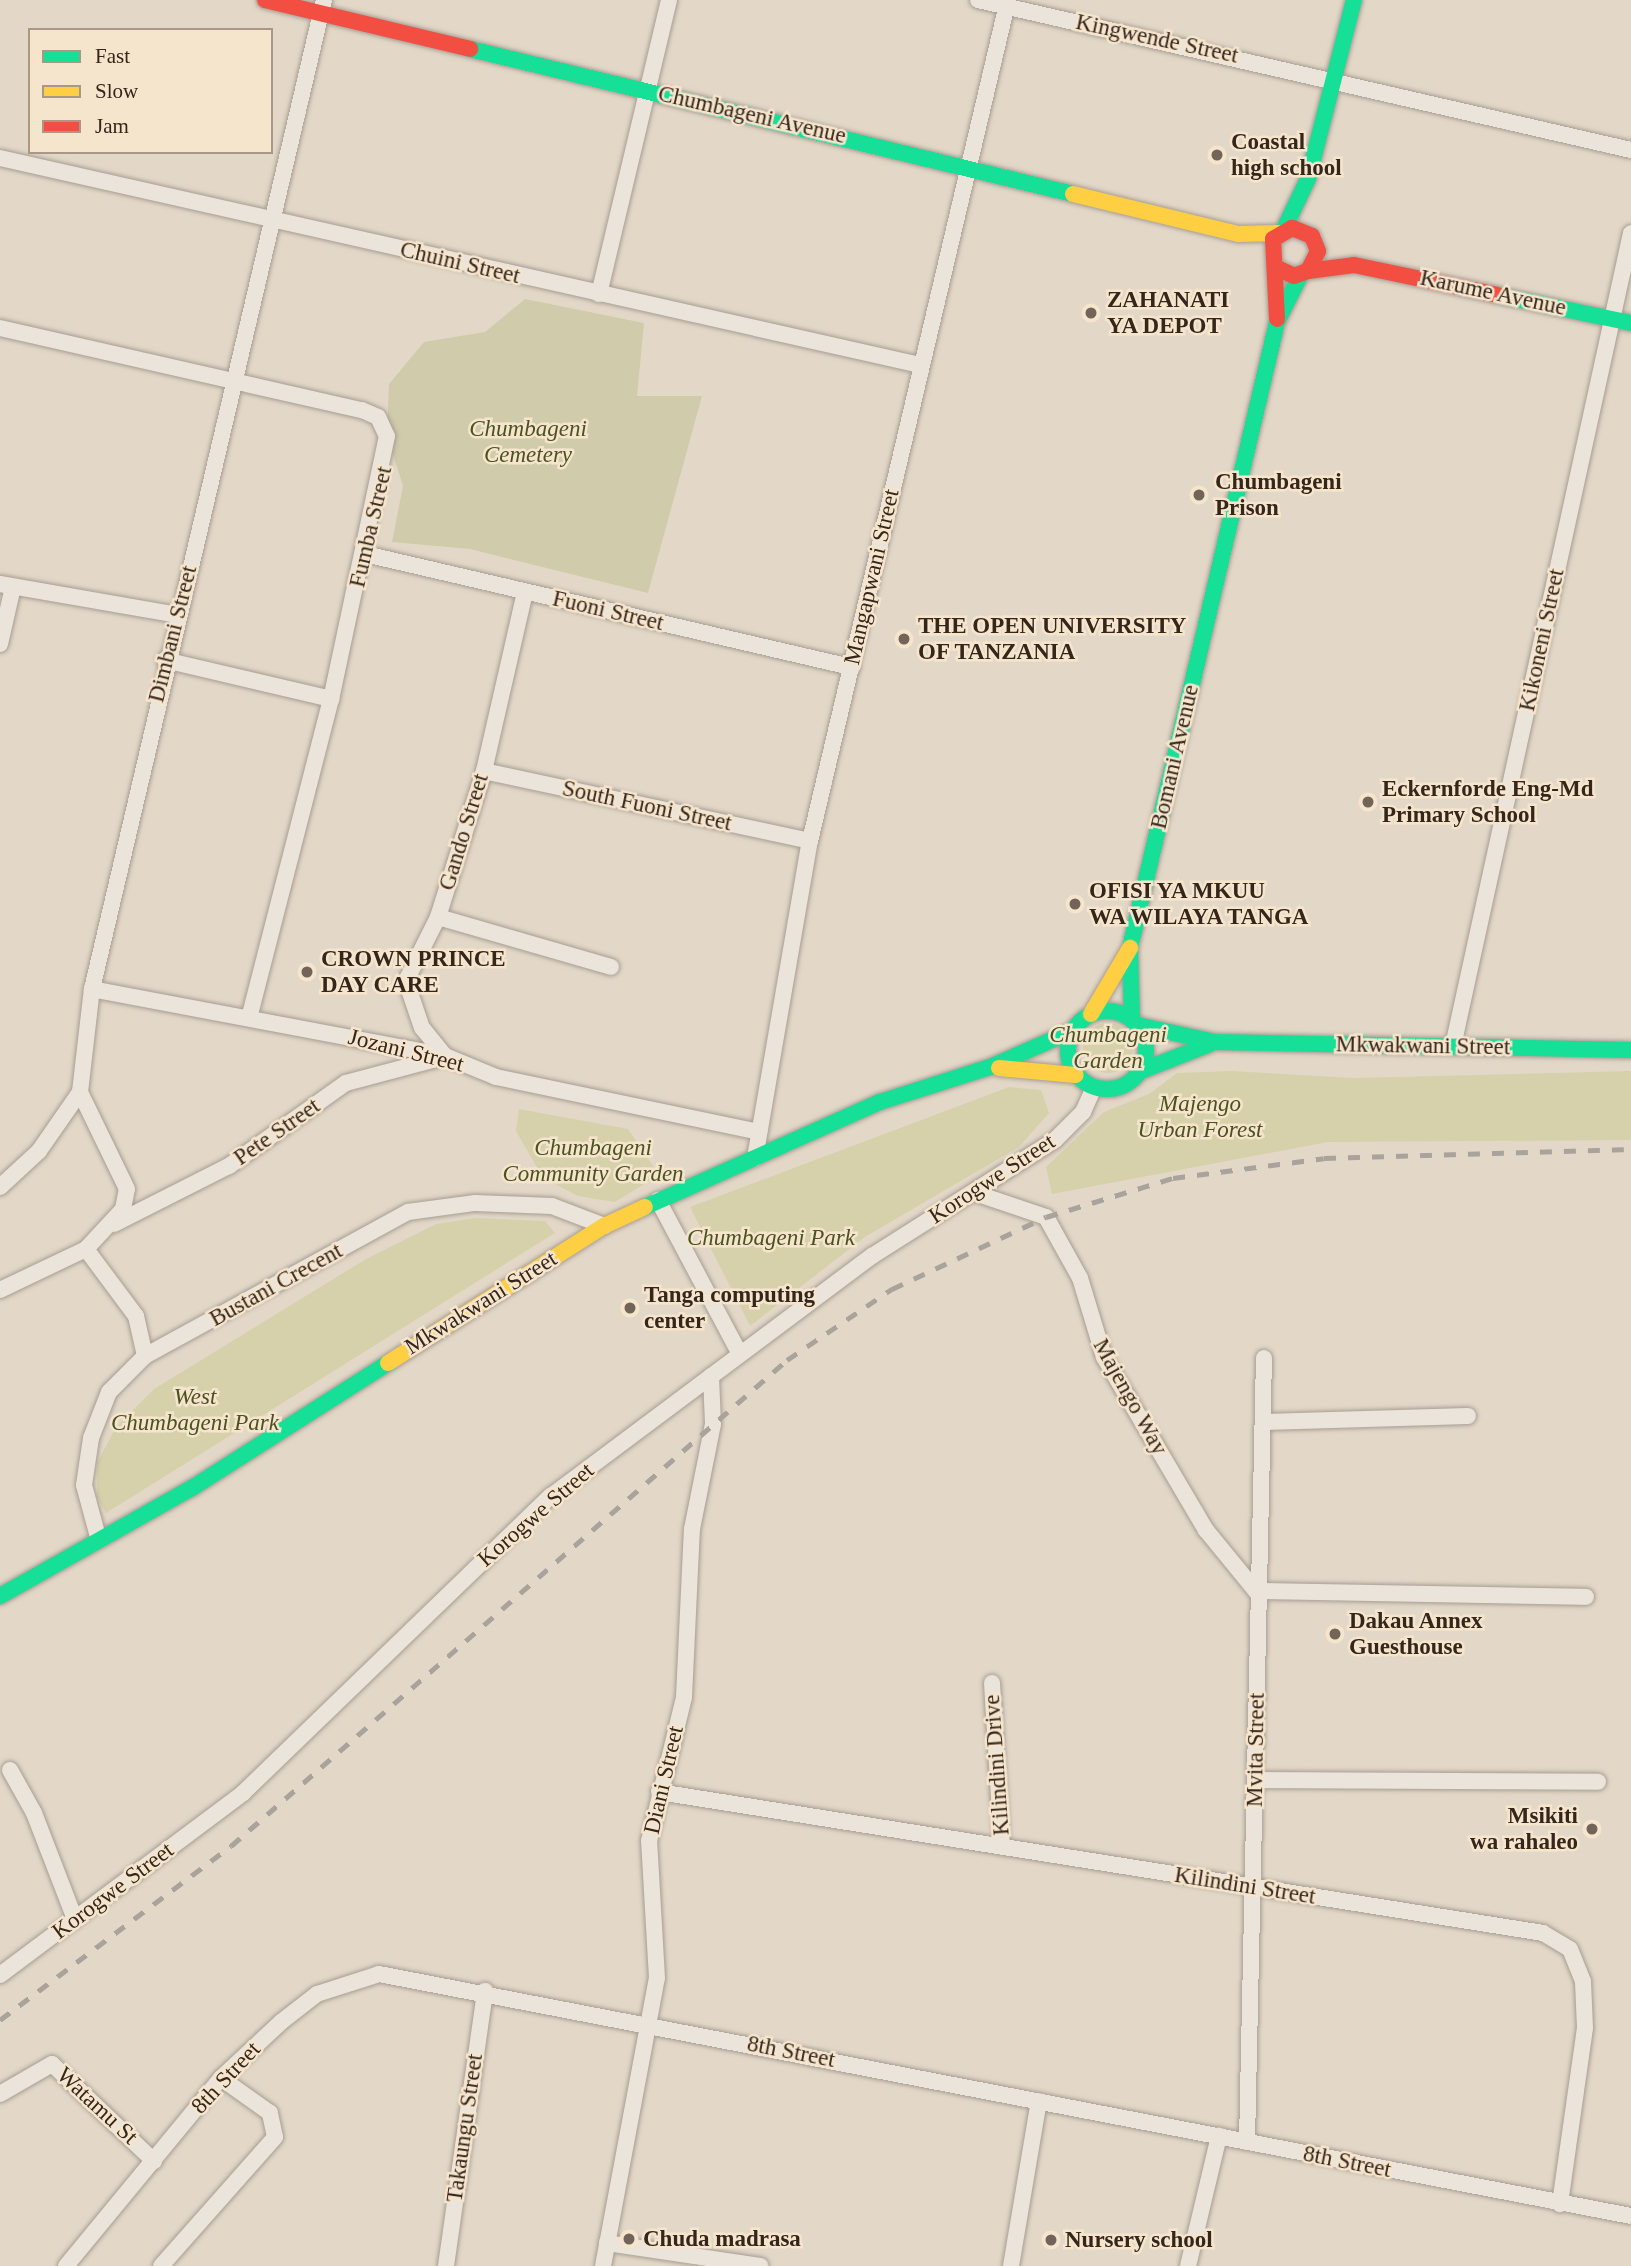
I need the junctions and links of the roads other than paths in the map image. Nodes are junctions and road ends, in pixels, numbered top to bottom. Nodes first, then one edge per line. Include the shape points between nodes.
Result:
1 (265, 0) edge
2 (669, 0) edge
3 (978, 0) edge
4 (1354, 0) edge
5 (1007, 3) edge
6 (322, 6) edge
7 (1336, 78) junction
8 (650, 91) junction
9 (1631, 150) edge
10 (0, 158) edge
11 (966, 165) junction
12 (1308, 179) junction
13 (270, 221) junction
14 (1281, 231) junction
15 (1631, 233) edge
16 (1238, 234) junction
17 (1314, 240) junction
18 (1273, 264) junction
19 (1354, 265) junction
20 (1305, 273) junction
21 (599, 294) junction
22 (1610, 318) junction
23 (1277, 322) junction
24 (1631, 323) edge
25 (0, 328) edge
26 (920, 365) junction
27 (234, 385) junction
28 (365, 554) junction
29 (6, 585) edge
30 (526, 592) junction
31 (177, 615) junction
32 (0, 645) edge
33 (165, 660) junction
34 (852, 667) junction
35 (331, 699) junction
36 (484, 771) junction
37 (810, 841) junction
38 (438, 917) junction
39 (1130, 948) junction
40 (611, 967) dead end
41 (92, 989) junction
42 (1091, 1014) junction
43 (250, 1015) junction
44 (1135, 1022) junction
45 (1073, 1031) junction
46 (1215, 1042) junction
47 (1453, 1046) junction
48 (1631, 1050) edge
49 (445, 1056) junction
50 (990, 1067) junction
51 (1141, 1072) junction
52 (1076, 1075) junction
53 (1094, 1087) junction
54 (80, 1093) junction
55 (759, 1132) junction
56 (755, 1158) junction
57 (0, 1187) edge
58 (975, 1193) junction
59 (658, 1200) junction
60 (114, 1224) junction
61 (604, 1226) junction
62 (86, 1249) junction
63 (0, 1290) edge
64 (740, 1354) junction
65 (145, 1356) junction
66 (1264, 1358) dead end
67 (711, 1376) junction
68 (1468, 1416) dead end
69 (1264, 1422) junction
70 (99, 1537) junction
71 (1256, 1591) junction
72 (0, 1596) edge
73 (1586, 1597) dead end
74 (992, 1683) dead end
75 (10, 1770) dead end
76 (1256, 1780) junction
77 (1598, 1782) dead end
78 (659, 1792) junction
79 (1002, 1847) junction
80 (1252, 1887) junction
81 (75, 1919) junction
82 (0, 1975) edge
83 (485, 1991) junction
84 (650, 2024) junction
85 (221, 2078) junction
86 (0, 2094) edge
87 (1039, 2101) junction
88 (1219, 2136) junction
89 (1247, 2142) junction
90 (154, 2161) junction
91 (1560, 2204) junction
92 (1631, 2216) edge
93 (607, 2244) junction
94 (66, 2266) edge
95 (161, 2266) edge
96 (446, 2266) edge
97 (603, 2266) edge
98 (760, 2266) edge
99 (1011, 2266) edge
100 (1188, 2266) edge

1 - 6 main road, Chumbageni Avenue
2 - 8 street
3 - 5 street, Kingwende Street
4 - 7 main road
5 - 7 street, Kingwende Street
5 - 11 street, Mangapwani Street
6 - 8 main road, Chumbageni Avenue
6 - 13 street, Dimbani Street
7 - 9 street, Kingwende Street
7 - 12 main road
8 - 11 main road, Chumbageni Avenue
8 - 21 street
10 - 13 street, Chuini Street
11 - 16 main road, Chumbageni Avenue
11 - 26 street, Mangapwani Street
12 - 14 main road
12 - 17 main road
13 - 21 street, Chuini Street
13 - 27 street, Dimbani Street
14 - 16 main road
14 - 17 main road
14 - 18 main road
15 - 22 street, Kikoneni Street
16 - 18 main road
17 - 19 main road
17 - 20 main road
18 - 20 main road
18 - 23 main road
19 - 20 main road
19 - 22 main road, Karume Avenue
20 - 23 main road
21 - 26 street, Chuini Street
22 - 24 main road, Karume Avenue
22 - 47 street, Kikoneni Street
23 - 39 main road, Bomani Avenue
25 - 27 street, Fumba Street
26 - 34 street, Mangapwani Street
27 - 28 street, Fumba Street via 378,417 388,454
27 - 31 street, Dimbani Street
28 - 30 street, Fuoni Street
28 - 35 street, Fumba Street
29 - 31 street
29 - 32 street
30 - 34 street, Fuoni Street
30 - 36 street, Gando Street
31 - 33 street, Dimbani Street
33 - 35 street
33 - 41 street, Dimbani Street
34 - 37 street, Mangapwani Street
35 - 43 street, Fumba Street
36 - 37 street, South Fuoni Street
36 - 38 street, Gando Street
37 - 55 street, Mangapwani Street
38 - 40 street
38 - 49 street, Gando Street via 406,981 422,1028
39 - 42 main road
39 - 44 main road
41 - 43 street, Jozani Street
41 - 54 street, Dimbani Street
42 - 44 main road via 1112,1012
42 - 45 main road
43 - 49 street, Jozani Street
44 - 46 main road
44 - 51 main road via 1146,1039
45 - 50 main road, Mkwakwani Street
45 - 52 main road via 1068,1046
46 - 47 main road, Mkwakwani Street
46 - 51 main road
47 - 48 main road, Mkwakwani Street
49 - 55 street, Jozani Street via 496,1077
49 - 60 street, Pete Street via 346,1083 229,1166
50 - 52 main road
50 - 56 main road, Mkwakwani Street via 880,1102
51 - 53 main road via 1120,1087
52 - 53 main road
53 - 58 street, Korogwe Street via 1083,1112 1055,1140
54 - 57 street via 39,1151
54 - 60 street via 127,1189
55 - 56 street, Mangapwani Street
56 - 59 main road, Mkwakwani Street
58 - 64 street, Korogwe Street via 872,1256
58 - 71 street, Majengo Way via 1046,1217 1080,1279 1104,1357 1206,1530
59 - 61 main road, Mkwakwani Street
59 - 64 street
60 - 62 street
61 - 65 street, Bustani Crecent via 552,1206 475,1203 408,1212
61 - 70 main road, Mkwakwani Street via 192,1488
62 - 63 street
62 - 65 street via 135,1316
64 - 67 street, Korogwe Street
65 - 70 street, Bustani Crecent via 109,1392 91,1438 84,1485
66 - 69 street, Mvita Street
67 - 78 street, Diani Street via 713,1424 692,1530 684,1697
67 - 81 street, Korogwe Street via 551,1496 243,1793
68 - 69 street
69 - 71 street, Mvita Street
70 - 72 main road, Mkwakwani Street
71 - 73 street
71 - 76 street, Mvita Street
74 - 79 street, Kilindini Drive
75 - 81 street via 34,1812
76 - 77 street
76 - 80 street, Mvita Street
78 - 79 street, Kilindini Street
78 - 84 street, Diani Street via 649,1841 657,1979
79 - 80 street, Kilindini Street
80 - 89 street, Mvita Street
80 - 91 street, Kilindini Street via 1543,1933 1570,1949 1583,1982 1585,2028
81 - 82 street, Korogwe Street
83 - 84 street, 8th Street
83 - 85 street, 8th Street via 410,1976 354,1978 308,2001
83 - 96 street, Takaungu Street
84 - 87 street, 8th Street
84 - 93 street, Diani Street
85 - 90 street, 8th Street
85 - 95 street via 270,2113 275,2137
86 - 90 street, Watamu St via 52,2064
87 - 88 street, 8th Street
87 - 99 street
88 - 89 street, 8th Street
88 - 100 street
89 - 91 street, 8th Street
90 - 94 street, 8th Street
91 - 92 street, 8th Street
93 - 97 street, Diani Street
93 - 98 street

